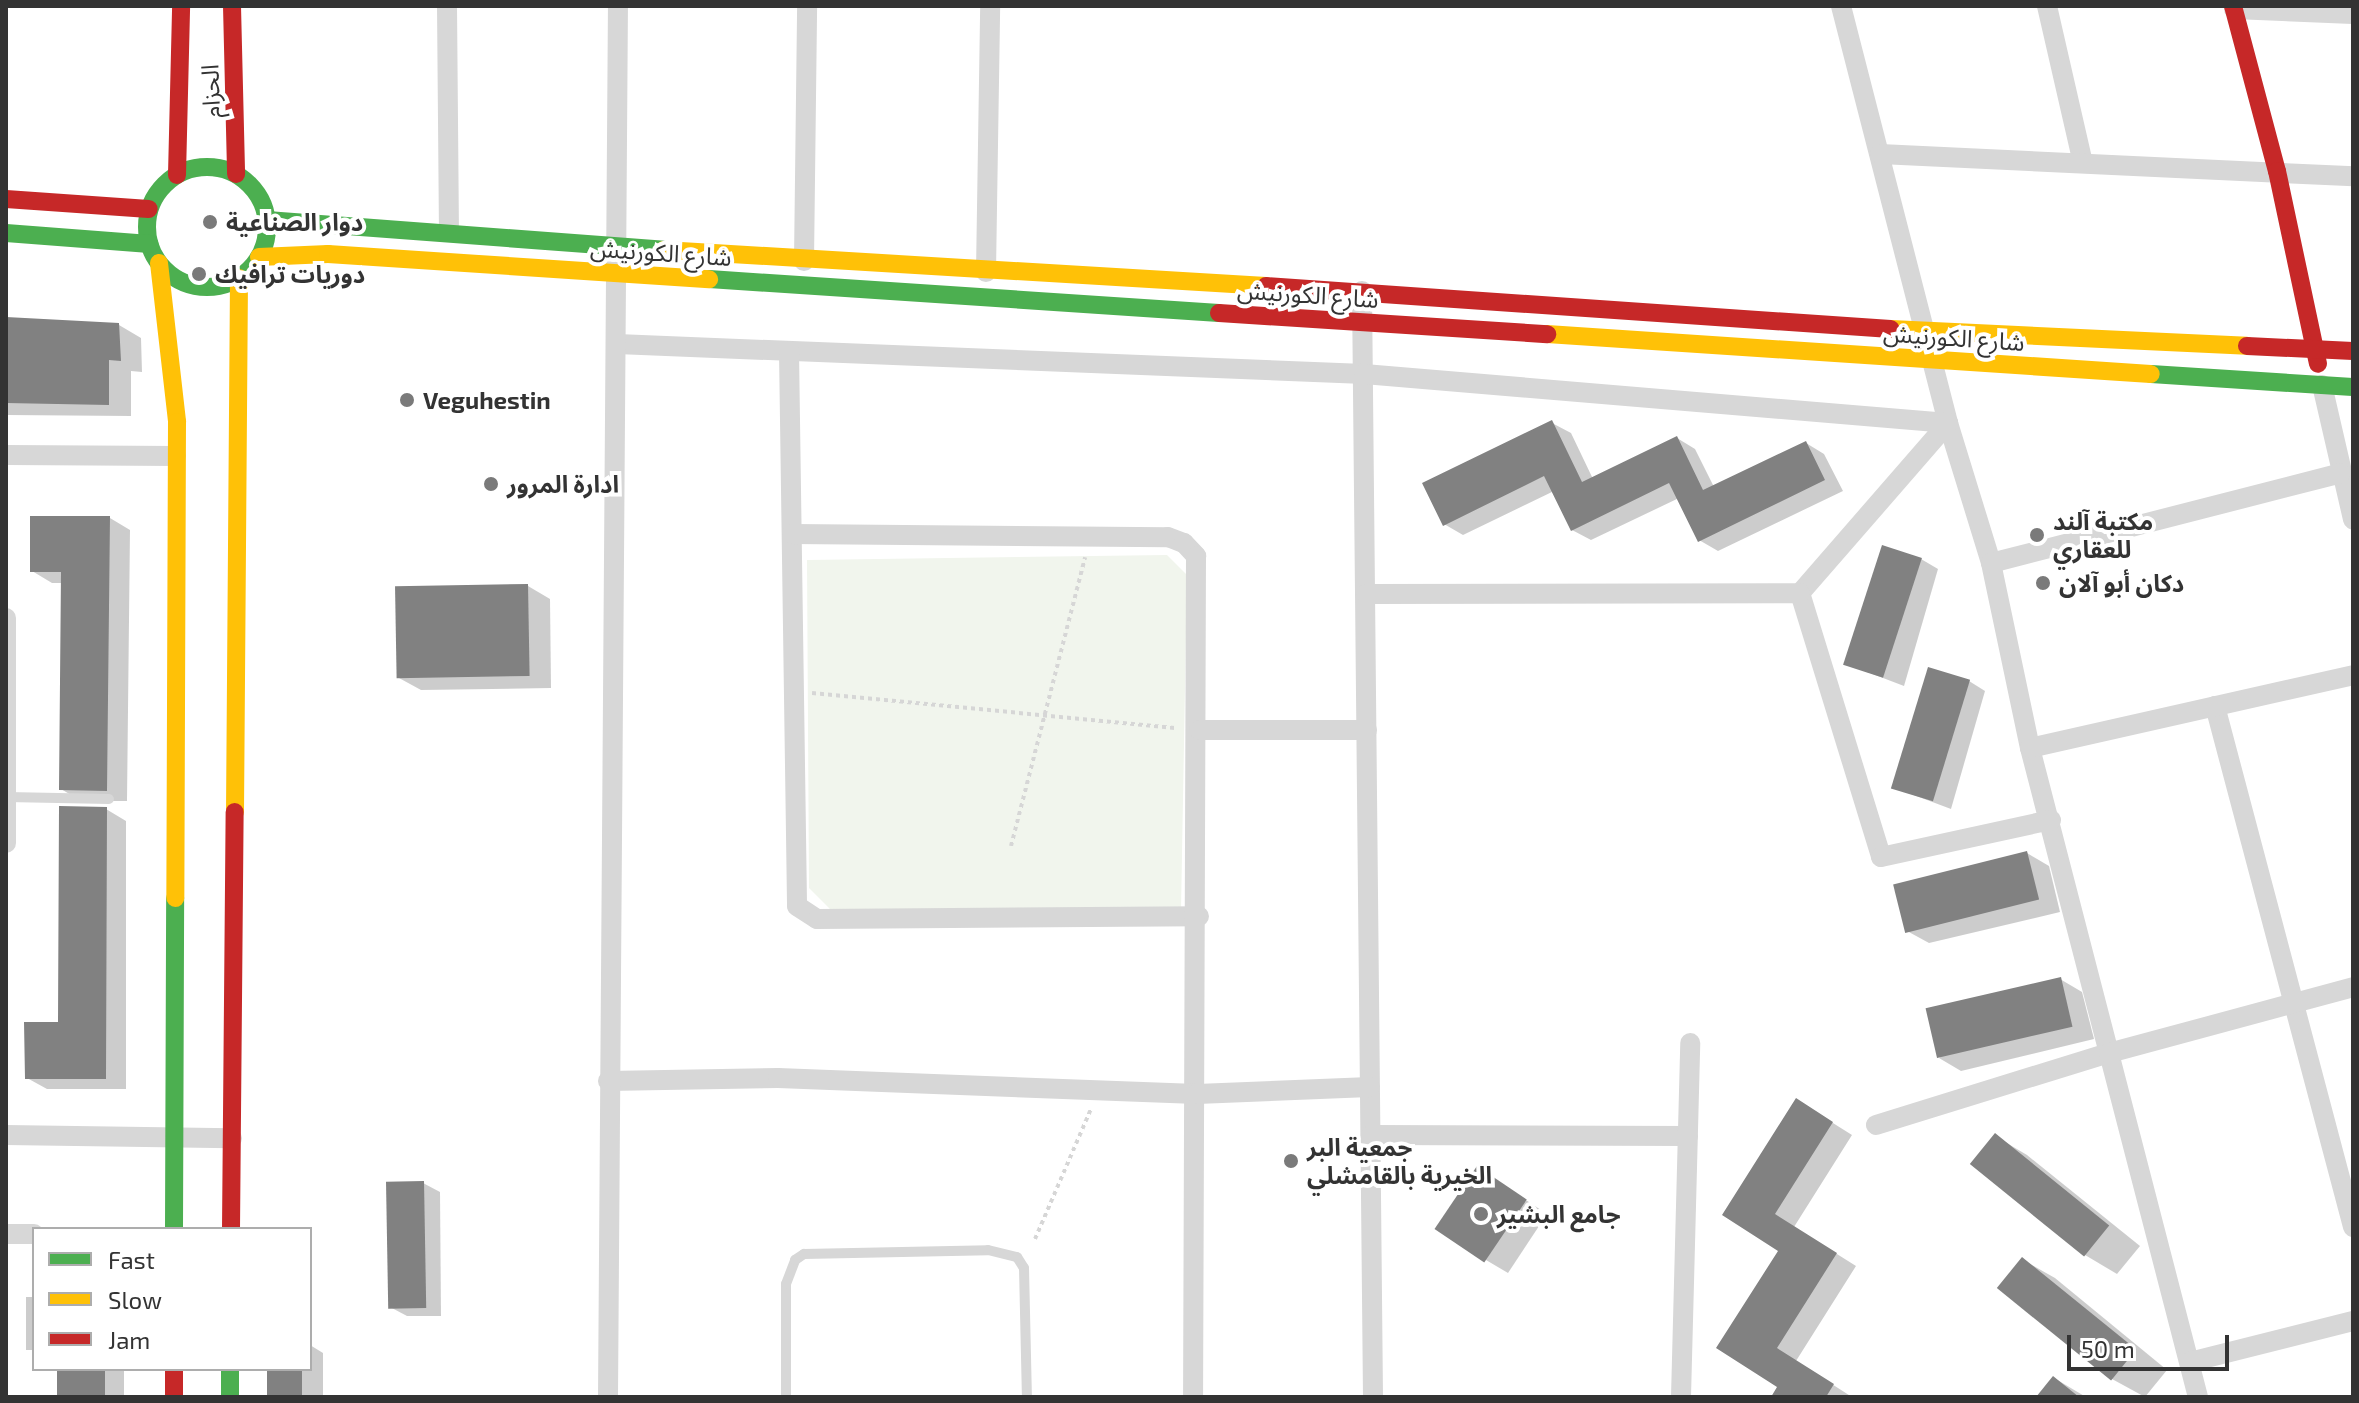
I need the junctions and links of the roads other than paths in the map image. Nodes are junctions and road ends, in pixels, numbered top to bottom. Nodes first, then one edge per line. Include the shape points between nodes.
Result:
1 (181, 6) edge
2 (232, 6) edge
3 (447, 6) edge
4 (618, 6) edge
5 (807, 6) edge
6 (990, 6) edge
7 (1841, 6) edge
8 (2047, 6) edge
9 (2233, 8) edge
10 (2353, 14) edge
11 (1880, 154) junction
12 (2083, 163) junction
13 (2277, 171) junction
14 (236, 174) junction
15 (177, 175) junction
16 (2353, 176) edge
17 (6, 199) edge
18 (149, 209) junction
19 (267, 220) junction
20 (449, 232) junction
21 (6, 233) edge
22 (150, 244) junction
23 (618, 247) junction
24 (259, 257) junction
25 (804, 261) junction
26 (159, 263) junction
27 (986, 272) junction
28 (618, 273) junction
29 (239, 278) junction
30 (1362, 291) junction
31 (1363, 322) junction
32 (1928, 332) junction
33 (617, 344) junction
34 (2315, 349) junction
35 (789, 351) junction
36 (2353, 351) edge
37 (1936, 360) junction
38 (1364, 374) junction
39 (2322, 385) junction
40 (2353, 387) edge
41 (1948, 423) junction
42 (6, 455) edge
43 (176, 456) junction
44 (2341, 473) junction
45 (2353, 519) edge
46 (792, 534) junction
47 (1991, 563) junction
48 (1800, 593) junction
49 (1366, 594) junction
50 (6, 618) edge
51 (2353, 675) edge
52 (2215, 706) junction
53 (1199, 730) junction
54 (1367, 730) junction
55 (2030, 748) junction
56 (7, 797) edge
57 (109, 799) dead end
58 (2051, 820) junction
59 (6, 843) edge
60 (1199, 916) junction
61 (2353, 987) edge
62 (2294, 1000) junction
63 (1690, 1043) dead end
64 (2109, 1053) junction
65 (608, 1081) junction
66 (1370, 1087) junction
67 (1197, 1094) junction
68 (1876, 1125) dead end
69 (6, 1135) edge
70 (1371, 1135) junction
71 (1688, 1136) junction
72 (176, 1138) junction
73 (232, 1138) junction
74 (174, 1227) edge
75 (231, 1227) edge
76 (2353, 1227) edge
77 (6, 1234) edge
78 (32, 1234) edge
79 (2353, 1321) edge
80 (2190, 1362) junction
81 (174, 1371) edge
82 (230, 1371) edge
83 (174, 1397) edge
84 (230, 1397) edge
85 (608, 1397) edge
86 (786, 1397) edge
87 (1027, 1397) edge
88 (1193, 1397) edge
89 (1373, 1397) edge
90 (1681, 1397) edge
91 (2198, 1397) edge

1 - 15 street
2 - 14 street, الحزام
3 - 20 street
4 - 23 street
5 - 25 street
6 - 27 street
7 - 11 street
8 - 12 street
9 - 10 street
9 - 13 street
11 - 12 street
11 - 32 street
12 - 13 street
13 - 16 street
13 - 34 street
14 - 15 street via 206,167
14 - 19 street via 256,194
15 - 18 street
17 - 18 street
18 - 22 street
19 - 20 street, شارع الكورنيش
19 - 24 street
20 - 23 street, شارع الكورنيش
21 - 22 street
22 - 26 street
23 - 25 street, شارع الكورنيش
23 - 28 street
24 - 28 street, شارع الكورنيش via 328,254
24 - 29 street
25 - 27 street, شارع الكورنيش
26 - 29 street via 196,286
26 - 43 street
27 - 30 street, شارع الكورنيش
28 - 31 street, شارع الكورنيش
28 - 33 street
29 - 73 street
30 - 31 street
30 - 32 street, شارع الكورنيش
31 - 37 street, شارع الكورنيش
31 - 38 street
32 - 34 street, شارع الكورنيش
32 - 37 street
33 - 35 street
33 - 65 street
34 - 36 street, شارع الكورنيش
34 - 39 street
35 - 38 street
35 - 46 street
37 - 39 street, شارع الكورنيش
37 - 41 street
38 - 41 street
38 - 49 street
39 - 40 street, شارع الكورنيش
39 - 44 street
41 - 47 street
41 - 48 street
42 - 43 street
43 - 72 street
44 - 45 street
44 - 47 street
46 - 53 street via 1168,537 1184,543 1196,556
46 - 60 street via 797,906 809,916
47 - 55 street
48 - 49 street
48 - 58 street via 1881,857
49 - 54 street
50 - 56 street
51 - 52 street
52 - 55 street
52 - 62 street
53 - 54 street
53 - 60 street
54 - 66 street
55 - 58 street
56 - 57 lane
56 - 59 street
58 - 64 street
60 - 67 street
61 - 62 street
62 - 64 street
62 - 76 street
63 - 71 street
64 - 68 street
64 - 80 street
65 - 67 street via 778,1078
65 - 85 street
66 - 67 street
66 - 70 street
67 - 88 street
69 - 72 street
70 - 71 street
70 - 89 street
71 - 90 street
72 - 73 street
72 - 74 street
73 - 75 street
77 - 78 street
79 - 80 street
80 - 91 street
81 - 83 street
82 - 84 street
86 - 87 lane via 786,1284 795,1260 804,1254 988,1250 1017,1257 1024,1268

